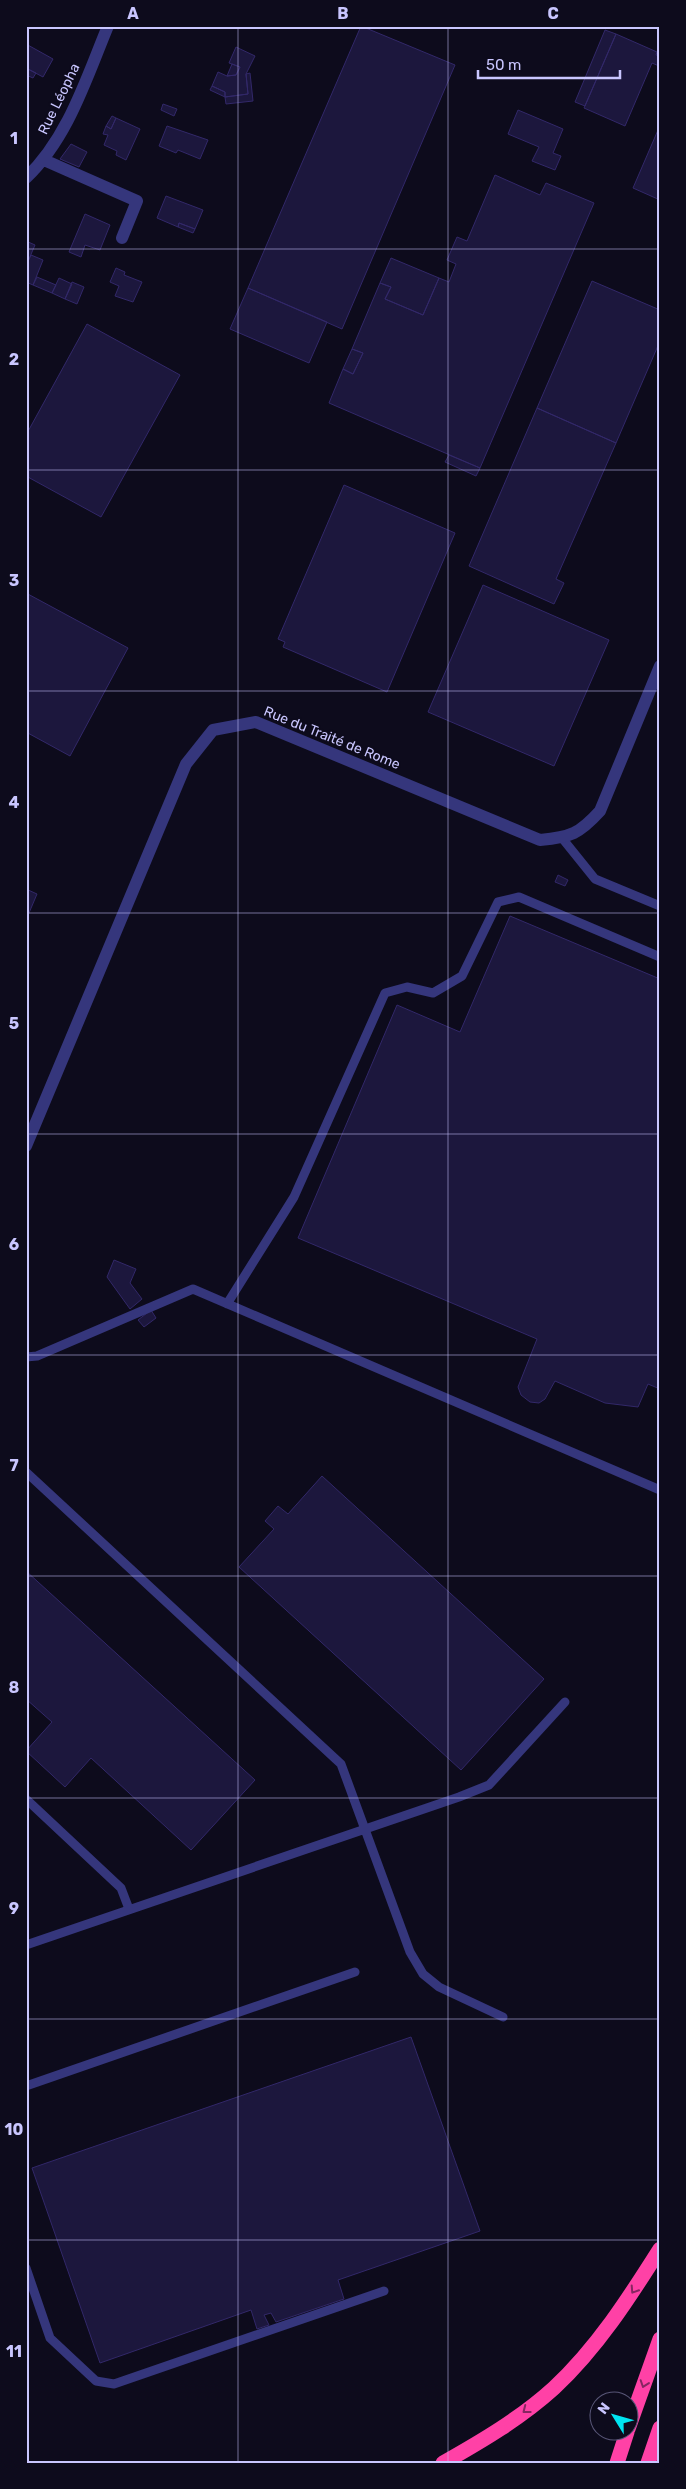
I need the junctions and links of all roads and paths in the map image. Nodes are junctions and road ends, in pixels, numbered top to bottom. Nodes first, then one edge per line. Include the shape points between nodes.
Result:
1 (108, 26) edge
2 (44, 160) junction
3 (26, 178) edge
4 (122, 238) dead end
5 (660, 666) edge
6 (562, 838) junction
7 (660, 906) edge
8 (660, 957) edge
9 (26, 1146) edge
10 (227, 1304) junction
11 (26, 1357) edge
12 (26, 1472) edge
13 (660, 1490) edge
14 (565, 1702) dead end
15 (26, 1799) edge
16 (367, 1829) junction
17 (129, 1910) junction
18 (26, 1945) edge
19 (355, 1972) dead end
20 (503, 2018) dead end
21 (26, 2086) edge
22 (660, 2249) edge
23 (26, 2268) edge
24 (384, 2291) dead end
25 (660, 2339) edge
26 (638, 2402) edge
27 (660, 2428) edge
28 (624, 2442) edge
29 (444, 2463) edge
30 (617, 2463) edge
31 (648, 2463) edge

1 - 2 street, Rue Léopha via 66,126
2 - 3 street, Rue Léopha
2 - 4 street via 137,201
5 - 6 street, Rue du Traité de Rome via 600,811 584,829
6 - 7 lane via 595,878
6 - 9 street, Rue du Traité de Rome via 540,840 256,722 212,730 186,764
8 - 10 lane via 519,897 498,902 462,976 433,993 407,987 385,993 294,1197
10 - 11 lane via 193,1289 38,1356
10 - 13 lane
12 - 16 lane via 341,1764
14 - 16 lane via 489,1785
15 - 17 lane via 121,1888
16 - 17 lane
16 - 20 lane via 410,1952 423,1974 439,1987
17 - 18 lane
19 - 21 lane
22 -> 29 highway via 598,2340 554,2388 499,2430
23 - 24 lane via 50,2338 96,2381 114,2384
25 -> 26 highway
27 - 31 highway
28 - 30 highway

